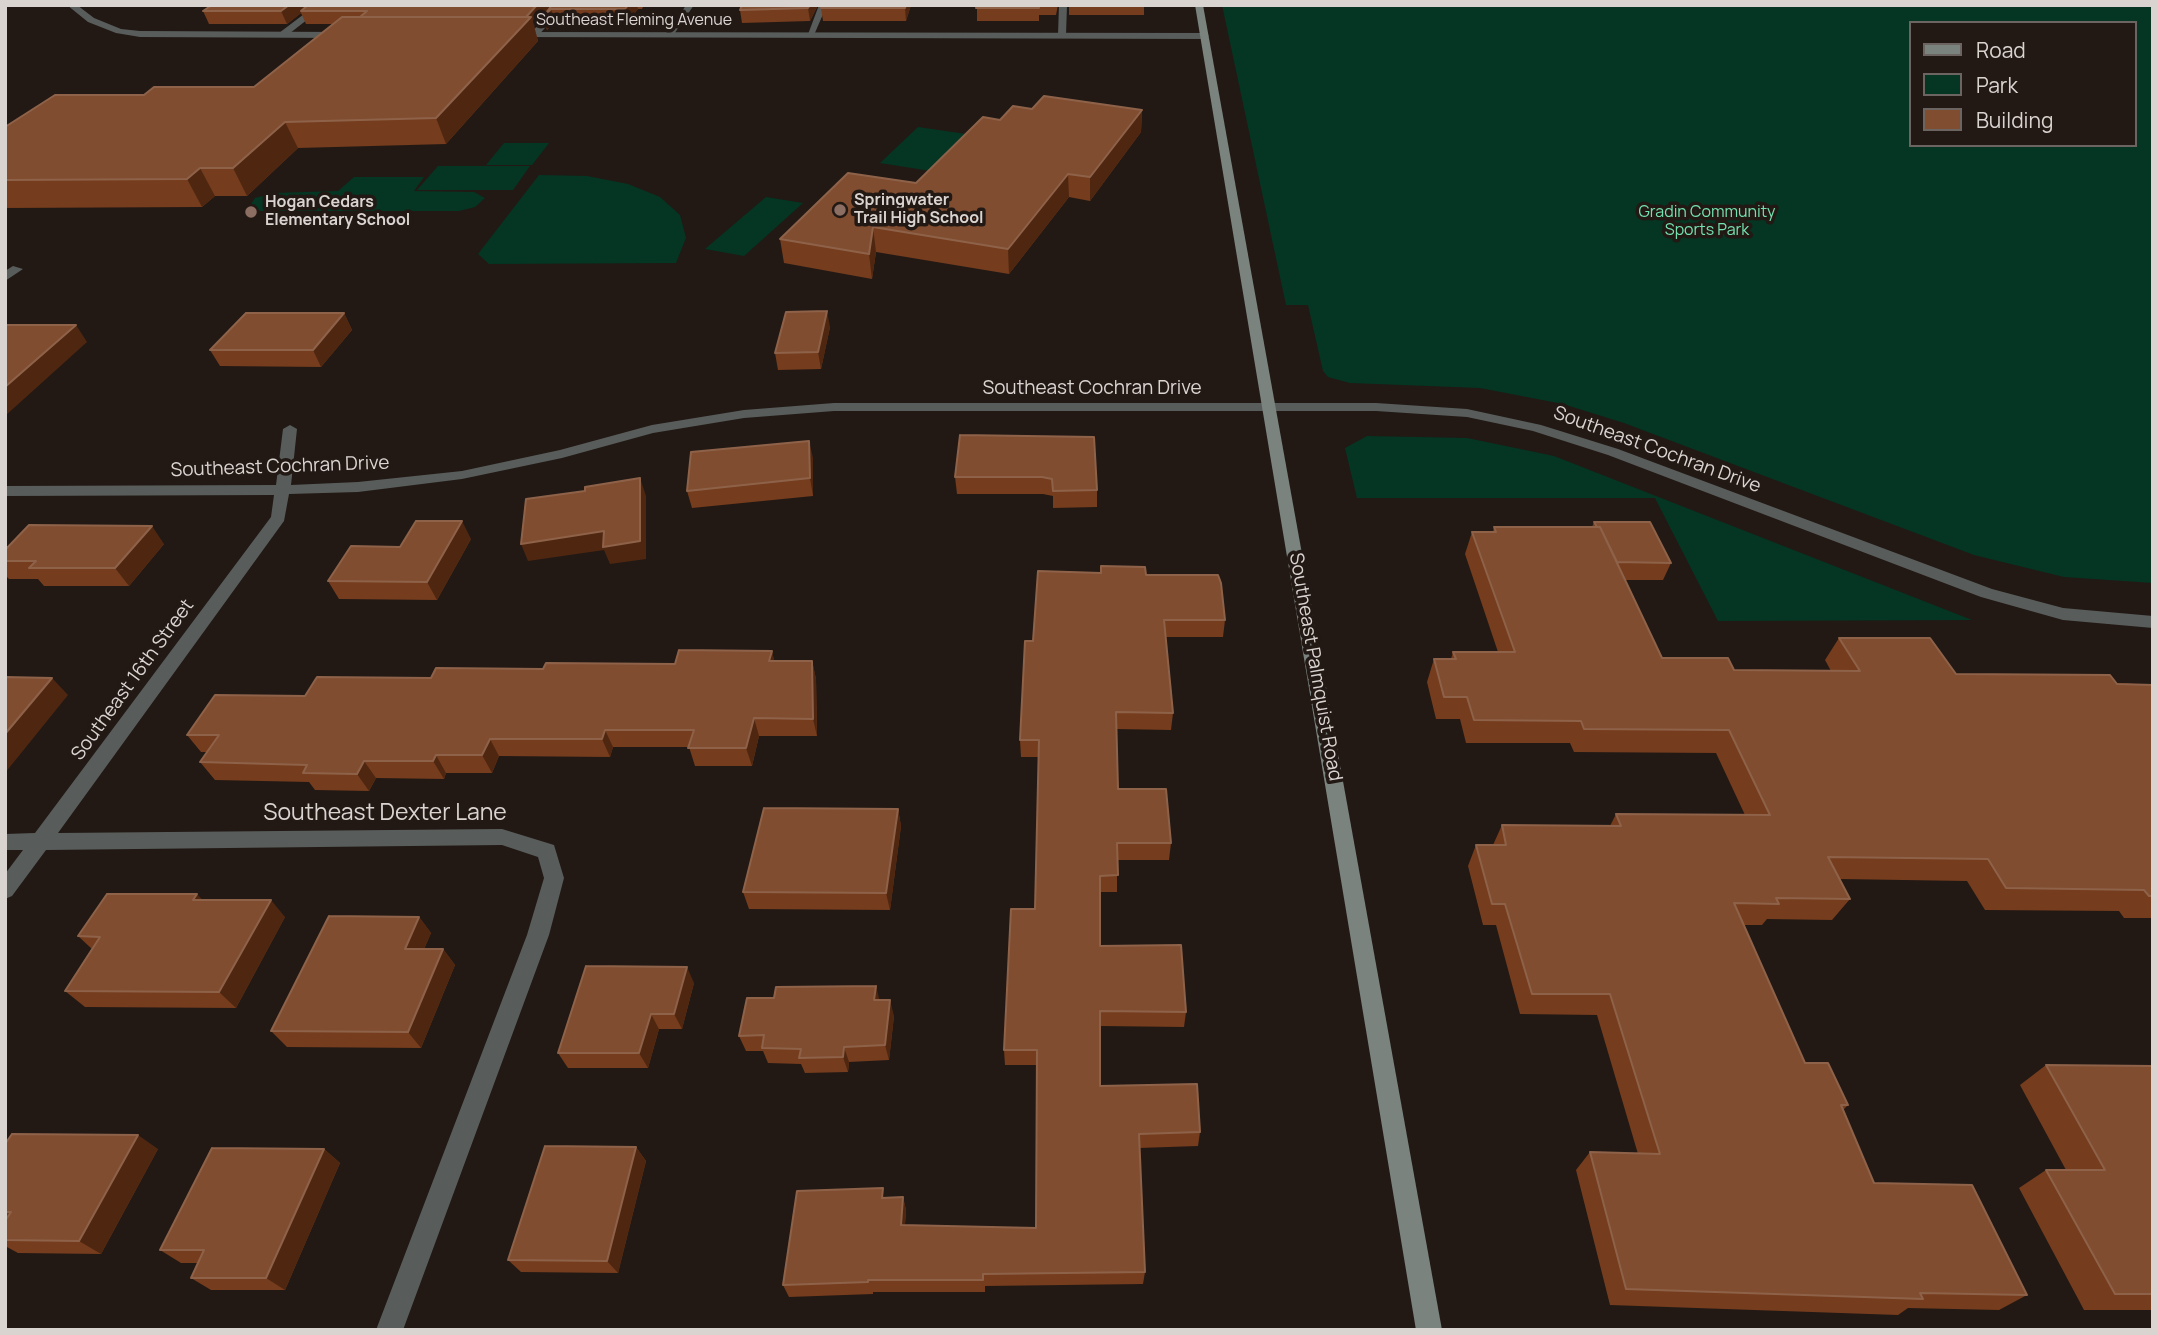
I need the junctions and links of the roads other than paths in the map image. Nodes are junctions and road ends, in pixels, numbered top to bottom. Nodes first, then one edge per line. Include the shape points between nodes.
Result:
1 (71, 5) edge
2 (322, 5) edge
3 (561, 5) edge
4 (690, 5) edge
5 (823, 5) edge
6 (1063, 5) edge
7 (1199, 5) edge
8 (282, 35) junction
9 (345, 35) edge
10 (509, 35) edge
11 (534, 35) junction
12 (669, 35) junction
13 (810, 35) junction
14 (1062, 36) junction
15 (1205, 36) junction
16 (17, 269) dead end
17 (5, 277) edge
18 (1271, 407) junction
19 (290, 429) dead end
20 (281, 490) junction
21 (5, 491) edge
22 (2153, 622) edge
23 (5, 842) edge
24 (40, 842) junction
25 (5, 890) edge
26 (389, 1330) edge
27 (1429, 1330) edge

1 - 8 street via 91,20 140,34
2 - 8 street
3 - 11 street
4 - 12 street
5 - 13 street
6 - 14 street
7 - 15 main road, Southeast Palmquist Road
8 - 9 street
10 - 11 street, Southeast Fleming Avenue
11 - 12 street, Southeast Fleming Avenue
12 - 13 street, Southeast Fleming Avenue
13 - 14 street, Southeast Fleming Avenue
14 - 15 street, Southeast Fleming Avenue
15 - 18 main road, Southeast Palmquist Road
16 - 17 street
18 - 20 street, Southeast Cochran Drive via 834,407 744,414 652,429 462,475
18 - 22 street, Southeast Cochran Drive via 1467,413 1536,428 1613,452 1987,593 2063,614
18 - 27 main road, Southeast Palmquist Road
19 - 20 street, Southeast 16th Street
20 - 21 street, Southeast Cochran Drive
20 - 24 street, Southeast 16th Street via 279,518
23 - 24 street, Southeast Dexter Lane
24 - 25 street, Southeast 16th Street
24 - 26 street, Southeast Dexter Lane via 502,837 547,851 554,878 538,935

